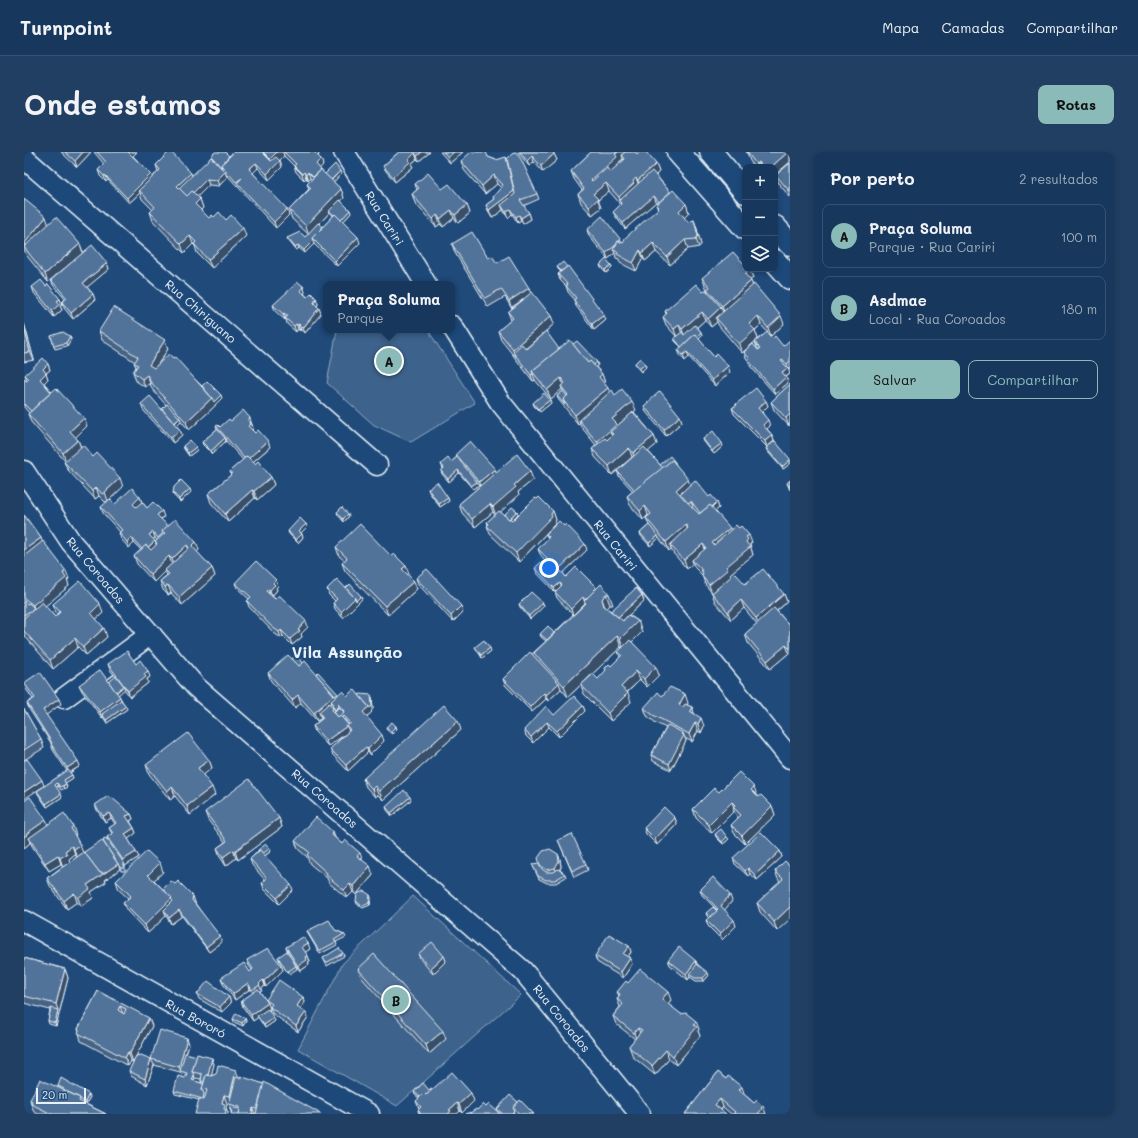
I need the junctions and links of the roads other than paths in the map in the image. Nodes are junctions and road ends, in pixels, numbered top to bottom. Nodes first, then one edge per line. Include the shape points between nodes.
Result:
1 (344, 152) edge
2 (678, 152) edge
3 (711, 152) edge
4 (24, 158) edge
5 (742, 188) edge
6 (742, 225) edge
7 (778, 230) edge
8 (790, 244) edge
9 (778, 264) edge
10 (790, 278) edge
11 (424, 281) edge
12 (455, 331) edge
13 (377, 465) dead end
14 (24, 471) edge
15 (151, 634) junction
16 (64, 698) dead end
17 (790, 758) edge
18 (24, 922) edge
19 (369, 1114) edge
20 (640, 1114) edge

1 - 11 street, Rua Cariri
2 - 6 main road
3 - 5 main road
4 - 13 street, Rua Chiriguano
7 - 8 main road
9 - 10 main road
12 - 17 street, Rua Cariri via 500,402
14 - 15 street, Rua Coroados via 71,542
15 - 16 street
15 - 20 street, Rua Coroados via 196,686 523,971
18 - 19 street, Rua Bororó

